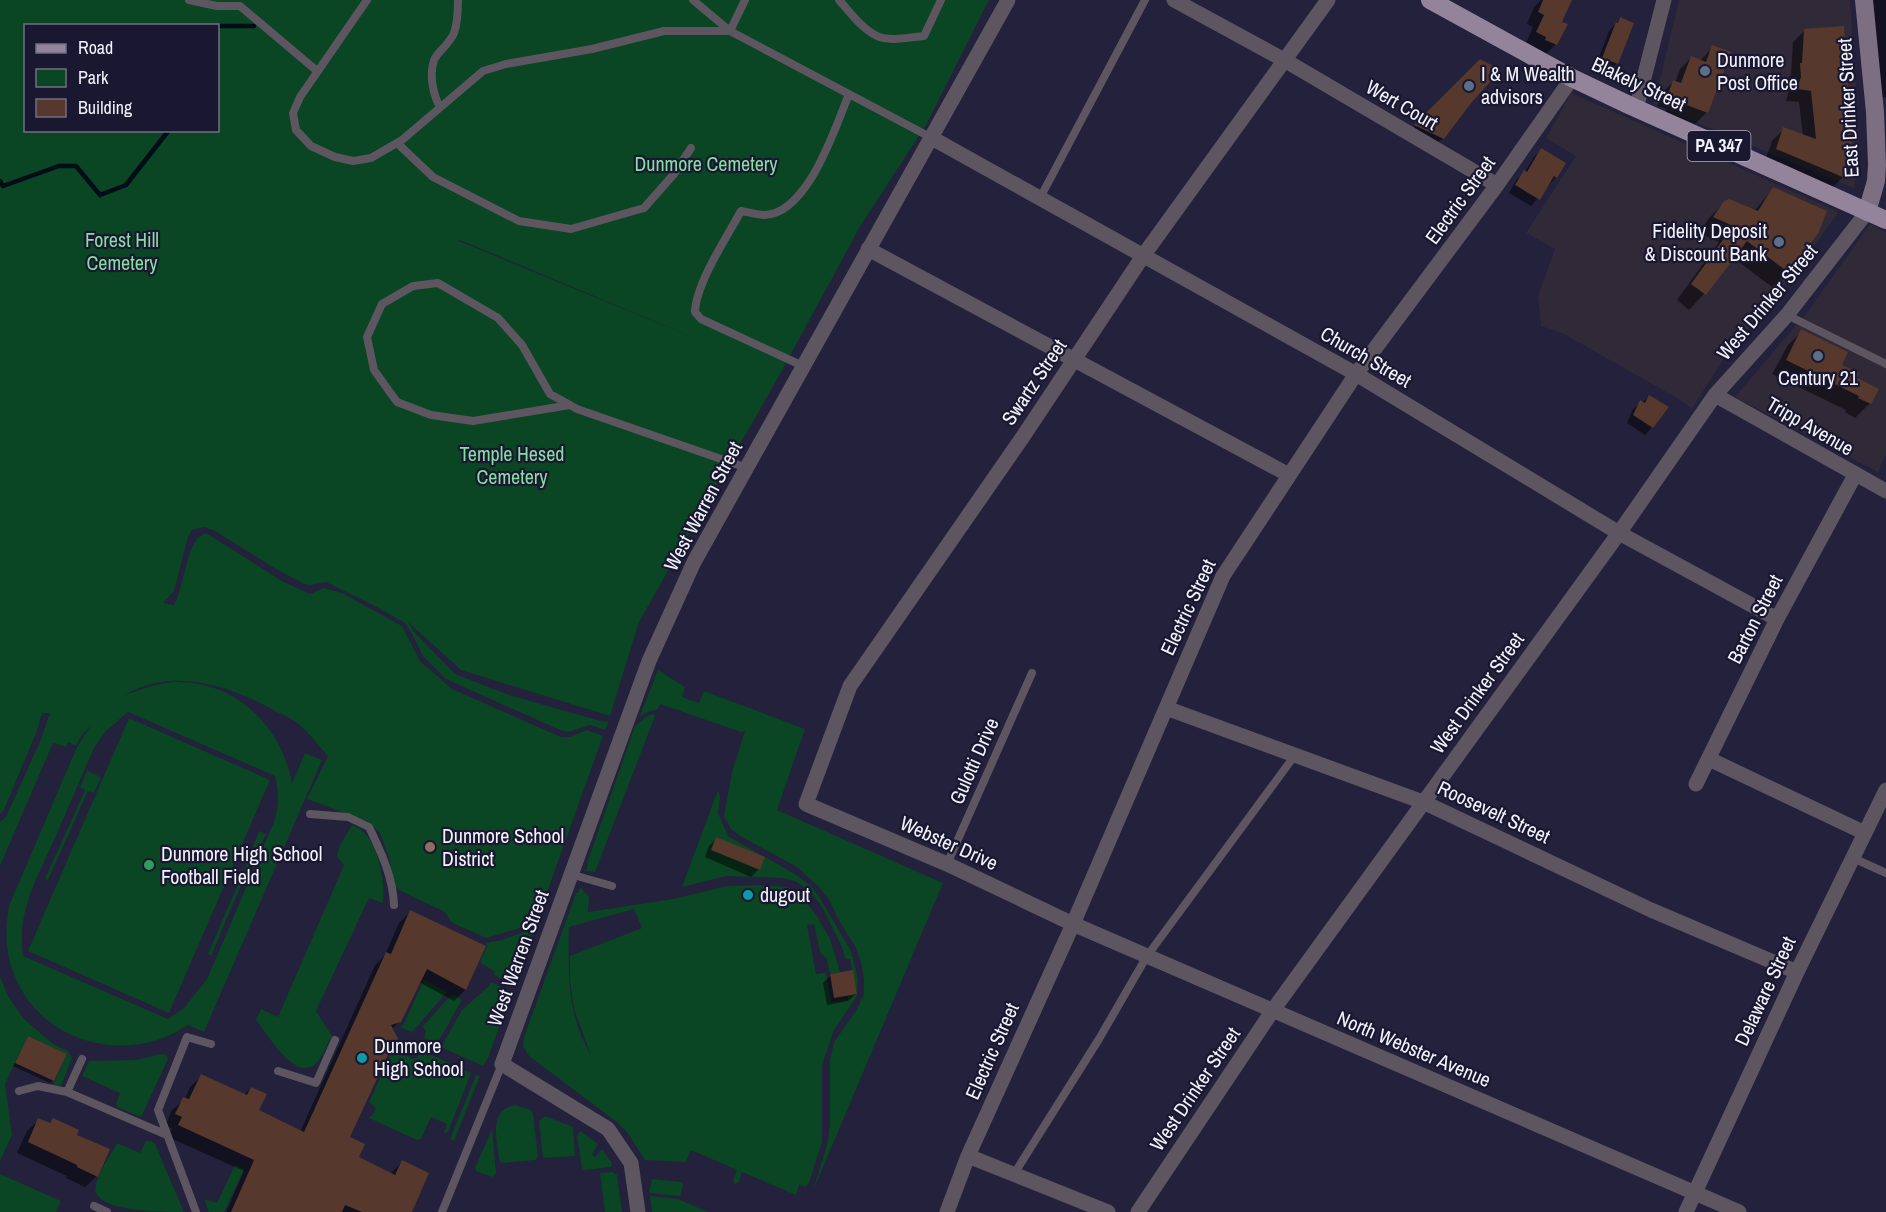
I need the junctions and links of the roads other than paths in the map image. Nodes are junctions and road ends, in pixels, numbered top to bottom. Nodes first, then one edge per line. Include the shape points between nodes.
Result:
1 (189, 0) edge
2 (367, 0) edge
3 (458, 0) edge
4 (693, 0) edge
5 (745, 0) edge
6 (839, 0) edge
7 (941, 0) edge
8 (1008, 0) edge
9 (1145, 0) edge
10 (1174, 0) edge
11 (1328, 0) edge
12 (1430, 0) edge
13 (1664, 0) edge
14 (1864, 0) edge
15 (730, 31) junction
16 (1286, 61) junction
17 (317, 71) junction
18 (1572, 78) junction
19 (849, 94) junction
20 (440, 107) junction
21 (1636, 109) junction
22 (1881, 111) edge
23 (930, 137) junction
24 (397, 143) junction
25 (692, 148) dead end
26 (1882, 159) edge
27 (1497, 185) junction
28 (1040, 198) junction
29 (1867, 212) junction
30 (1886, 220) edge
31 (868, 249) junction
32 (1143, 256) junction
33 (1787, 315) junction
34 (1073, 361) junction
35 (1886, 364) edge
36 (803, 366) junction
37 (1356, 374) junction
38 (1715, 395) junction
39 (570, 405) junction
40 (747, 468) junction
41 (1855, 475) junction
42 (1289, 476) junction
43 (1886, 491) edge
44 (1619, 533) junction
45 (1778, 618) junction
46 (1032, 673) dead end
47 (1166, 708) junction
48 (1295, 755) junction
49 (1709, 759) junction
50 (1696, 784) dead end
51 (1886, 790) edge
52 (1423, 802) junction
53 (806, 804) joint
54 (310, 814) dead end
55 (1865, 832) junction
56 (1853, 858) junction
57 (947, 864) junction
58 (1886, 873) edge
59 (570, 874) junction
60 (612, 886) dead end
61 (394, 906) dead end
62 (1072, 924) junction
63 (1147, 956) junction
64 (1797, 972) junction
65 (1273, 1010) junction
66 (335, 1040) dead end
67 (211, 1044) dead end
68 (82, 1059) dead end
69 (502, 1064) junction
70 (278, 1071) dead end
71 (19, 1091) dead end
72 (67, 1092) junction
73 (167, 1135) junction
74 (968, 1156) junction
75 (1014, 1174) junction
76 (1694, 1193) junction
77 (94, 1206) dead end
78 (107, 1212) edge
79 (196, 1212) edge
80 (442, 1212) edge
81 (638, 1212) edge
82 (947, 1212) edge
83 (1108, 1212) edge
84 (1138, 1212) edge
85 (1686, 1212) edge
86 (1740, 1212) edge

1 - 17 lane via 240,6
2 - 17 lane
3 - 20 lane via 454,33 435,59 433,69 435,99
4 - 15 lane
5 - 15 lane
6 - 7 lane via 866,29 878,37 892,38 924,36
8 - 23 street, West Warren Street
9 - 28 lane
10 - 16 street, Wert Court
11 - 16 street, Swartz Street
12 - 18 main road, Blakely Street / PA 347
13 - 21 street
14 - 22 main road, East Drinker Street
15 - 19 lane
15 - 20 lane via 664,31 506,64 483,71
16 - 27 street, Wert Court
16 - 32 street, Swartz Street
17 - 24 lane via 293,112 296,130 311,146 353,161 371,158
18 - 21 main road, Blakely Street / PA 347
18 - 27 street, Electric Street
19 - 23 lane
19 - 36 lane via 814,176 793,202 782,209 765,215 741,211 695,304 694,312 701,319
20 - 24 lane
21 - 29 main road, Blakely Street / PA 347
22 - 26 main road, East Drinker Street
23 - 28 street, Church Street
23 - 31 street, West Warren Street
24 - 25 lane via 433,177 519,221 570,229 644,208
26 - 29 main road, East Drinker Street
27 - 37 street, Electric Street
28 - 32 street, Church Street
29 - 30 main road, PA 347
29 - 33 street, West Drinker Street
31 - 34 street
31 - 36 street, West Warren Street
32 - 34 street, Swartz Street
32 - 37 street, Church Street
33 - 35 lane
33 - 38 street, West Drinker Street
34 - 42 street
34 - 53 street, Swartz Street via 850,686
36 - 40 street, West Warren Street
37 - 42 street, Electric Street
37 - 44 street, Church Street
38 - 41 street, Tripp Avenue
38 - 44 street, West Drinker Street
39 - 39 lane via 550,394 522,345 498,318 438,283 413,286 382,304 367,337 374,370 397,402 431,415 473,421
39 - 40 lane
40 - 59 street, West Warren Street via 694,562 649,661
41 - 43 street, Tripp Avenue
41 - 45 street, Barton Street
42 - 47 street, Electric Street via 1223,576
44 - 45 street, Church Street
44 - 52 street, West Drinker Street
45 - 49 street, Barton Street
46 - 57 lane, Gulotti Drive
47 - 48 street, Roosevelt Street
47 - 62 street, Electric Street
48 - 52 street, Roosevelt Street
48 - 63 lane
49 - 50 street, Barton Street
49 - 55 street
51 - 55 street, Delaware Street
52 - 64 street, Roosevelt Street via 1652,910
52 - 65 street, West Drinker Street
53 - 57 street, Webster Drive
54 - 61 lane via 348,817 369,827 394,890
55 - 56 street, Delaware Street
56 - 58 lane
56 - 64 street, Delaware Street
57 - 62 street, Webster Drive
59 - 60 lane
59 - 69 street, West Warren Street
62 - 63 street, North Webster Avenue
62 - 74 street, Electric Street
63 - 65 street, North Webster Avenue
63 - 75 lane
64 - 76 street, Delaware Street
65 - 76 street, North Webster Avenue
65 - 84 street, West Drinker Street
66 - 70 lane via 316,1083
67 - 73 lane via 187,1037 158,1110
68 - 72 lane
69 - 80 lane
69 - 81 street via 608,1129 631,1163
71 - 72 lane via 38,1086
72 - 73 lane
73 - 79 lane
74 - 75 street
74 - 82 street, Electric Street
75 - 83 street
76 - 85 street, Delaware Street
76 - 86 street, North Webster Avenue
77 - 78 lane

